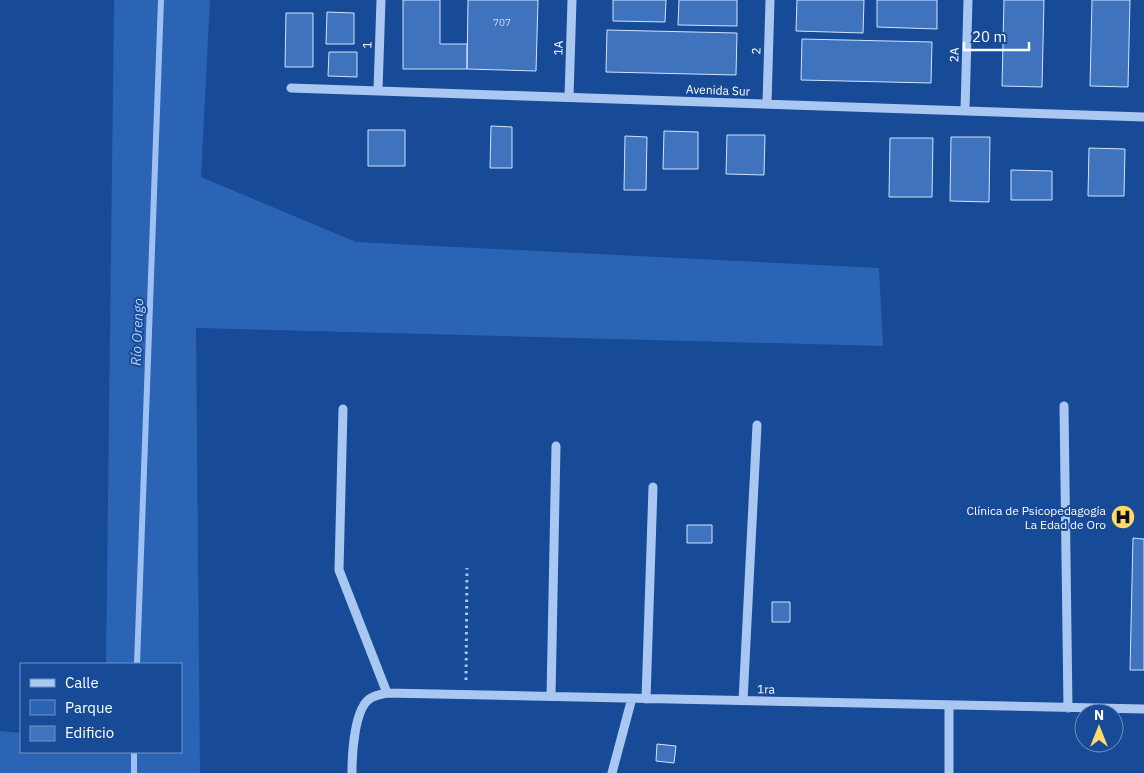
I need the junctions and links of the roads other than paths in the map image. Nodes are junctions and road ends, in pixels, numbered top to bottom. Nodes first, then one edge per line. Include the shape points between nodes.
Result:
1 (381, 0) edge
2 (572, 0) edge
3 (770, 0) edge
4 (968, 0) edge
5 (291, 88) dead end
6 (378, 90) junction
7 (569, 97) junction
8 (767, 104) junction
9 (965, 110) junction
10 (1144, 117) edge
11 (1064, 406) dead end
12 (343, 409) dead end
13 (757, 425) dead end
14 (556, 446) dead end
15 (653, 487) dead end
16 (386, 693) junction
17 (550, 696) junction
18 (632, 698) junction
19 (646, 699) junction
20 (743, 701) junction
21 (950, 705) junction
22 (1068, 708) junction
23 (1144, 709) edge
24 (352, 773) edge
25 (612, 773) edge
26 (948, 773) edge

1 - 6 street, 1
2 - 7 street, 1A
3 - 8 street, 2
4 - 9 street, 2A
5 - 6 street, Avenida Sur
6 - 7 street, Avenida Sur
7 - 8 street, Avenida Sur
8 - 9 street, Avenida Sur
9 - 10 street, Avenida Sur
11 - 22 street
12 - 16 street via 339,570
13 - 20 street
14 - 17 street
15 - 19 street
16 - 17 street, 1ra
16 - 24 street via 370,698 360,711
17 - 18 street, 1ra
18 - 19 street, 1ra
18 - 25 street
19 - 20 street, 1ra
20 - 21 street, 1ra
21 - 22 street, 1ra
21 - 26 street
22 - 23 street, 1ra

